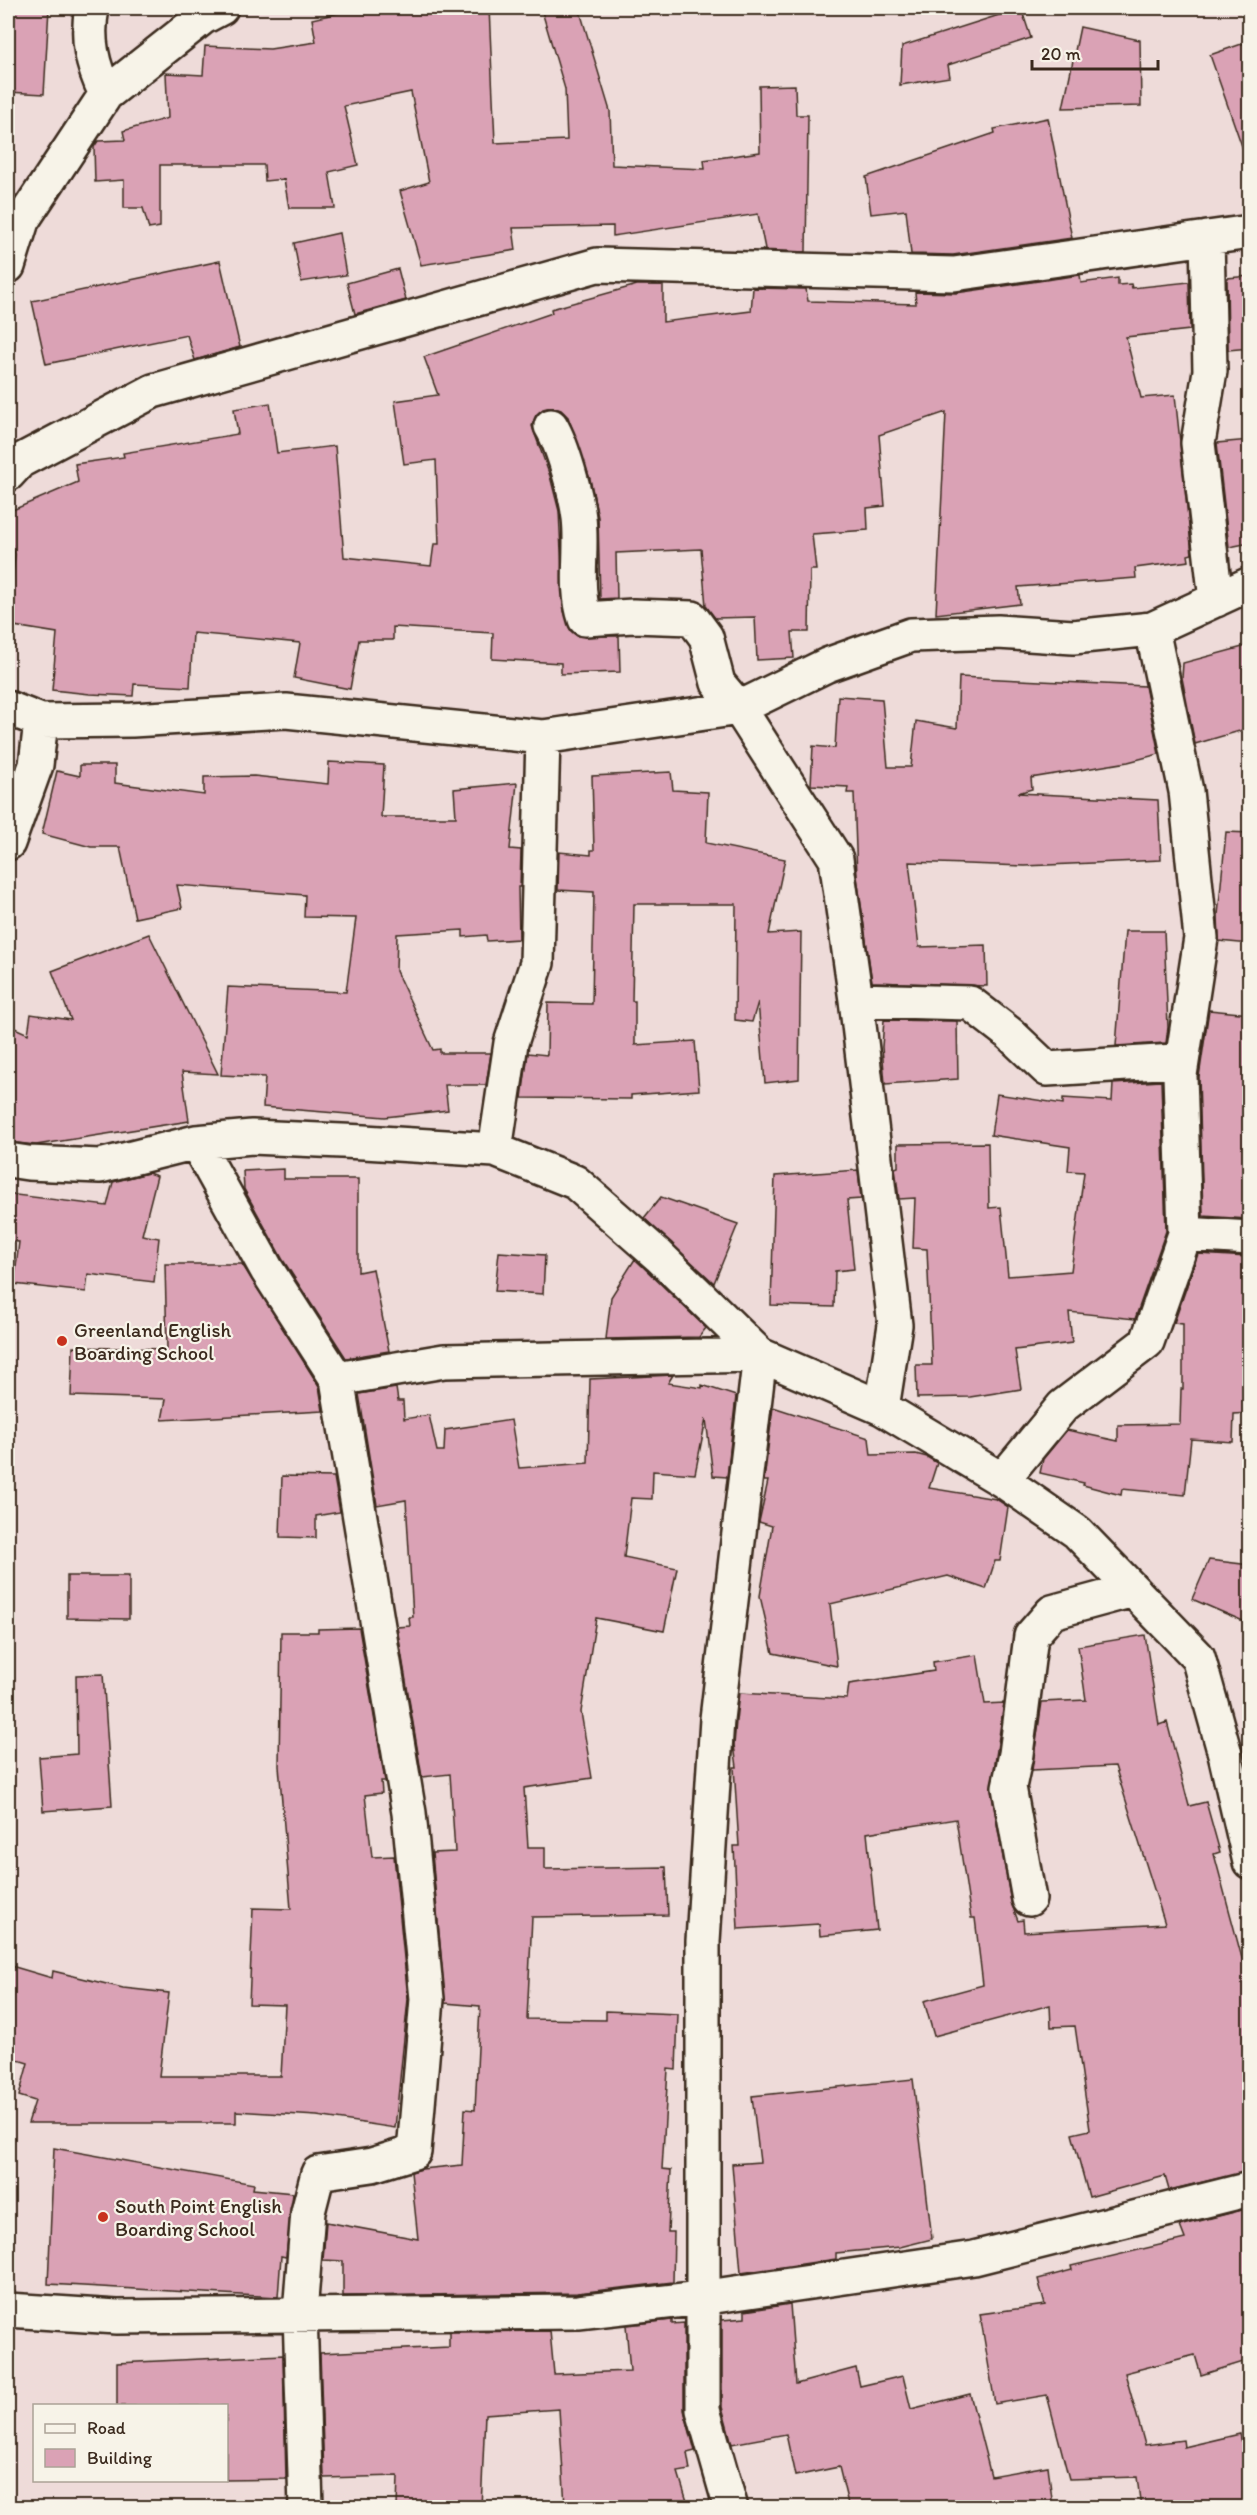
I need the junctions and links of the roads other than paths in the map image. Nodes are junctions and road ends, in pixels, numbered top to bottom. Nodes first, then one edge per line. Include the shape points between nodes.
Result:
1 (92, 8) edge
2 (221, 8) edge
3 (106, 94) junction
4 (15, 220) edge
5 (1250, 232) edge
6 (1206, 238) junction
7 (8, 266) edge
8 (551, 426) dead end
9 (12, 459) edge
10 (1250, 584) edge
11 (1216, 600) junction
12 (1152, 629) junction
13 (8, 708) edge
14 (739, 708) junction
15 (41, 721) junction
16 (543, 737) junction
17 (8, 843) edge
18 (856, 1000) junction
19 (1179, 1075) junction
20 (196, 1142) junction
21 (495, 1150) junction
22 (8, 1160) edge
23 (1185, 1234) junction
24 (1250, 1238) edge
25 (760, 1354) junction
26 (337, 1379) junction
27 (882, 1408) junction
28 (1002, 1480) junction
29 (1133, 1590) junction
30 (1250, 1862) edge
31 (1029, 1899) dead end
32 (1250, 2189) edge
33 (701, 2298) junction
34 (8, 2310) edge
35 (300, 2313) junction
36 (306, 2508) edge
37 (731, 2508) edge

1 - 3 street via 88,30 91,55
2 - 3 street via 202,18
3 - 4 street
4 - 7 street
5 - 6 street
6 - 9 street via 954,274 597,265 153,391
6 - 11 street via 1210,372 1198,443
8 - 14 street via 579,518 579,601 585,619 692,618 706,637 718,683
10 - 11 street
11 - 12 street
12 - 14 street via 1073,637 998,632 911,635 827,665
12 - 19 street via 1186,791 1201,938
13 - 15 street
14 - 16 street
14 - 18 street via 836,860
15 - 16 street via 286,711
15 - 17 street via 36,765
16 - 21 street via 537,963 511,1043
18 - 19 street via 970,1003 1047,1069 1175,1060
18 - 27 street via 894,1325
19 - 23 street
20 - 21 street via 252,1137
20 - 22 street via 100,1166
20 - 26 street via 267,1270
21 - 25 street via 575,1182 659,1256
23 - 24 street
23 - 28 street via 1147,1342 1063,1406
25 - 26 street via 444,1361
25 - 27 street
25 - 33 street via 717,1719 703,1941
26 - 35 street via 409,1813 428,1999 414,2152 318,2173 308,2212
27 - 28 street
28 - 29 street via 1077,1532
29 - 30 street via 1198,1657
29 - 31 street via 1052,1612 1031,1636 1009,1787
32 - 33 street via 974,2258
33 - 35 street via 578,2312
33 - 37 street via 703,2410
34 - 35 street via 117,2317
35 - 36 street

